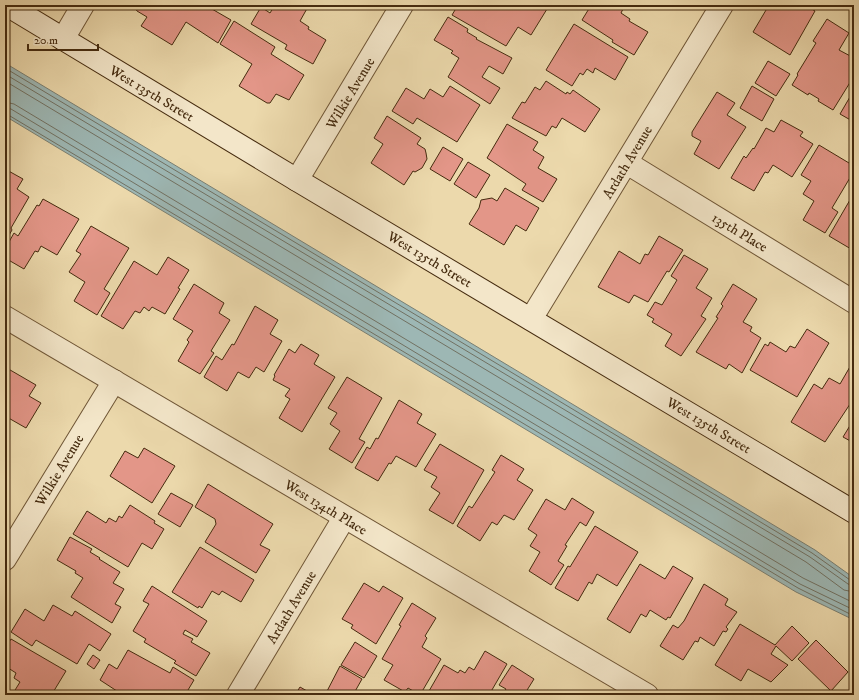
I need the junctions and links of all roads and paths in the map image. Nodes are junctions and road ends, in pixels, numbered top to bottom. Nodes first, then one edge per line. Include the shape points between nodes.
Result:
1 (7, 5) edge
2 (83, 5) edge
3 (402, 5) edge
4 (722, 5) edge
5 (63, 38) junction
6 (627, 163) junction
7 (297, 180) junction
8 (854, 302) edge
9 (5, 317) edge
10 (531, 318) junction
11 (114, 381) junction
12 (854, 512) edge
13 (344, 518) junction
14 (5, 559) edge
15 (238, 695) edge
16 (647, 695) edge

1 - 5 street, West 135th Street
2 - 5 street
3 - 7 street, Wilkie Avenue
4 - 6 street, Ardath Avenue
5 - 7 street, West 135th Street
6 - 8 street, 135th Place
6 - 10 street, Ardath Avenue
7 - 10 street, West 135th Street
9 - 11 street, West 134th Place
10 - 12 street, West 135th Street
11 - 13 street, West 134th Place
11 - 14 street, Wilkie Avenue
13 - 15 street, Ardath Avenue
13 - 16 street, West 134th Place

